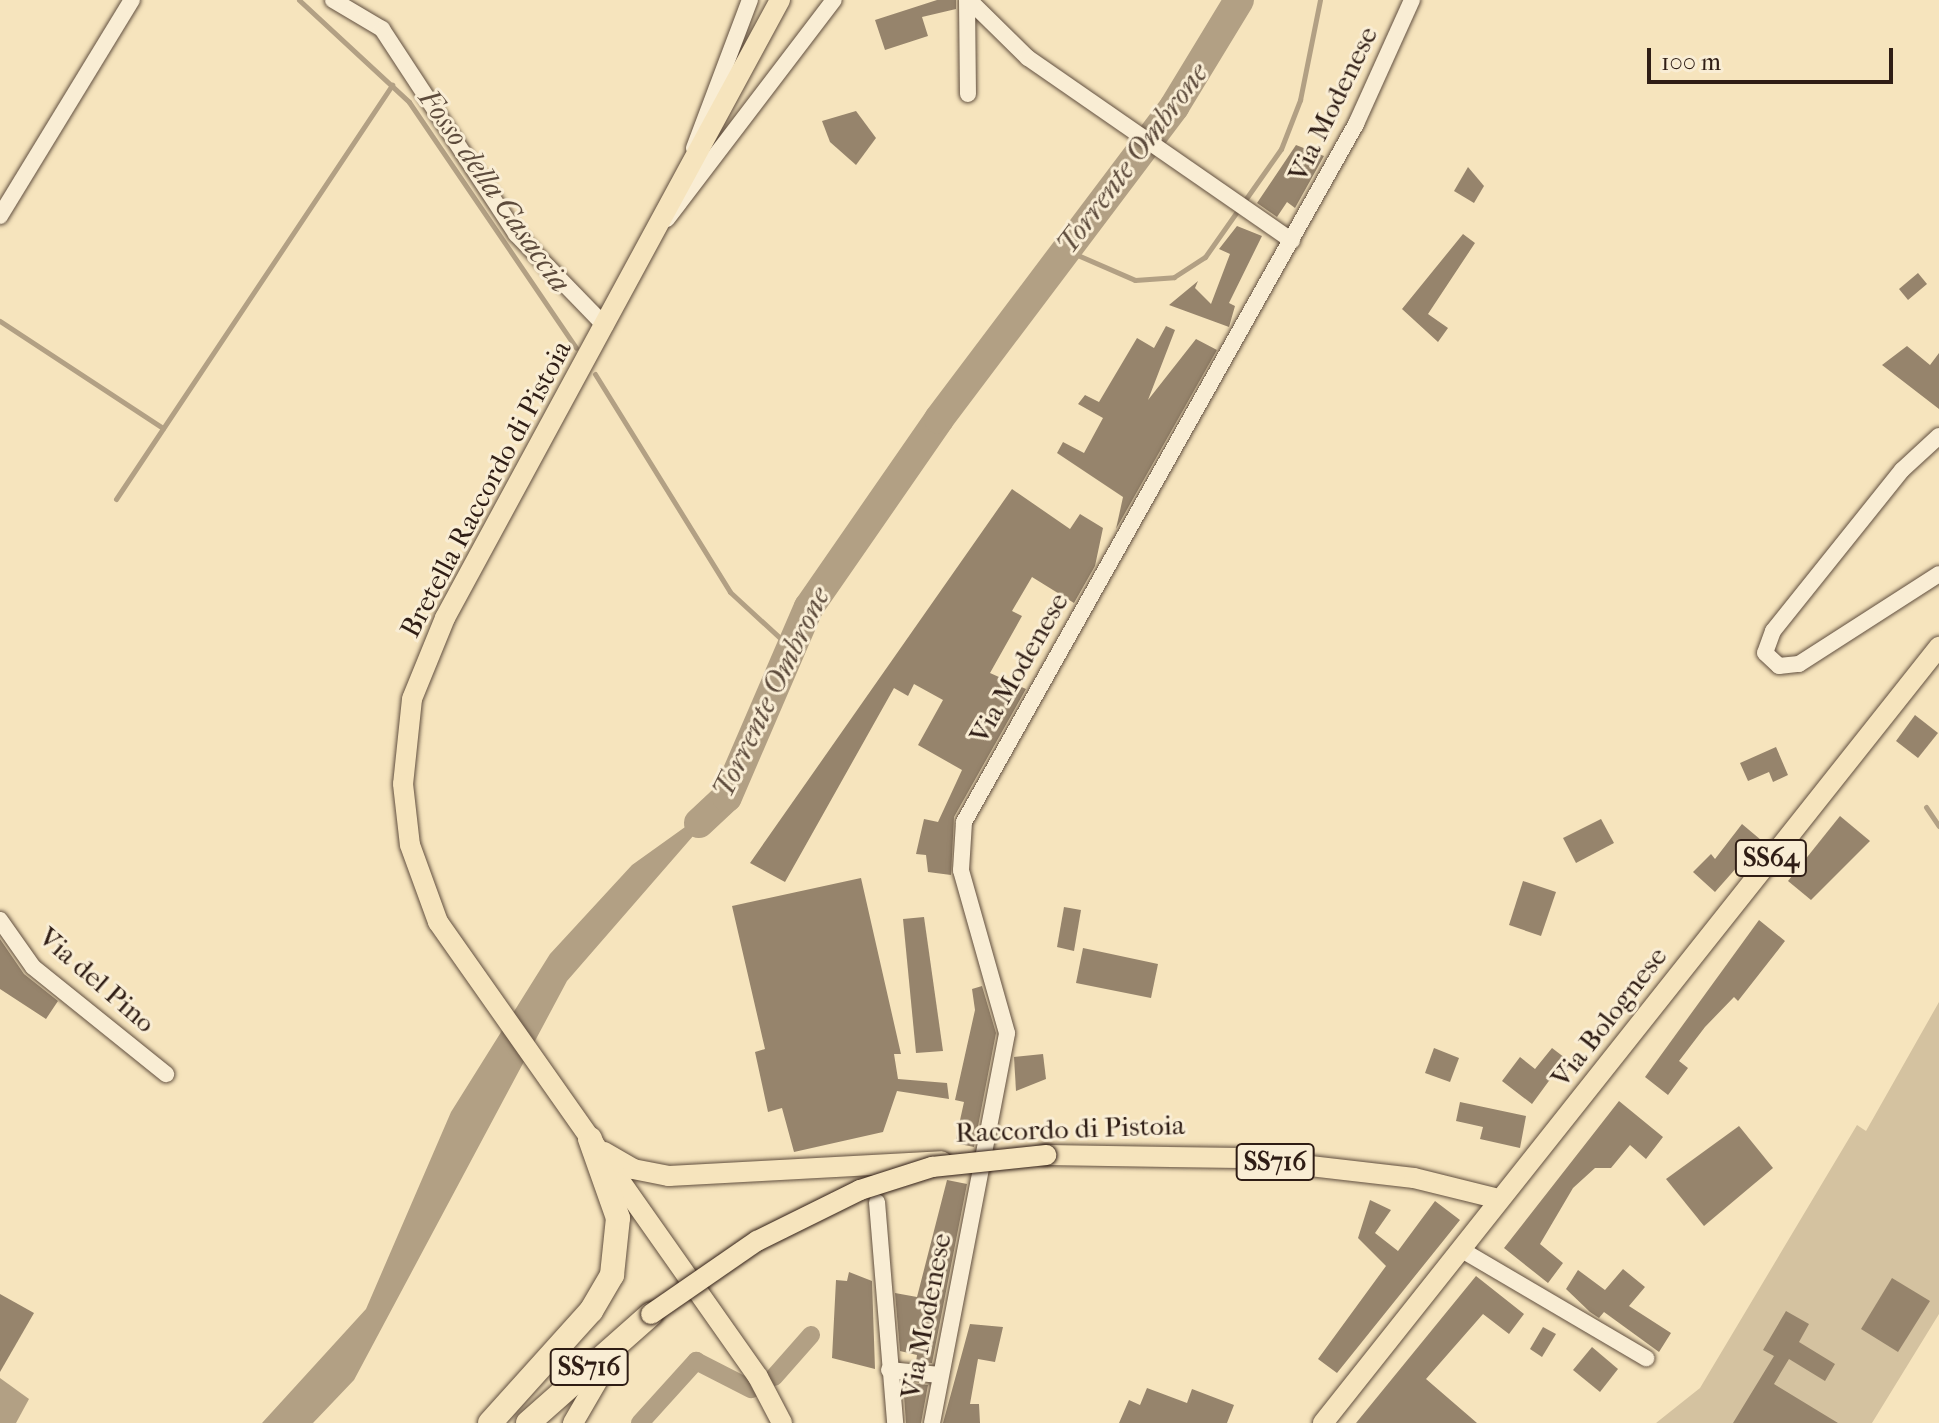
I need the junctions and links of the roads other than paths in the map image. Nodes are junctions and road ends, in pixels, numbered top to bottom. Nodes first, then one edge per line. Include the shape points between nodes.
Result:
1 (132, 0) edge
2 (333, 0) edge
3 (750, 0) edge
4 (780, 0) edge
5 (834, 0) edge
6 (968, 0) edge
7 (1412, 0) edge
8 (968, 94) dead end
9 (691, 166) junction
10 (0, 216) edge
11 (660, 226) junction
12 (1292, 241) junction
13 (605, 326) junction
14 (1939, 436) edge
15 (1939, 574) edge
16 (1939, 647) edge
17 (0, 920) edge
18 (166, 1074) dead end
19 (590, 1139) junction
20 (966, 1161) junction
21 (1499, 1199) junction
22 (877, 1202) dead end
23 (1460, 1249) junction
24 (651, 1314) junction
25 (1646, 1358) dead end
26 (889, 1370) junction
27 (940, 1375) junction
28 (490, 1423) edge
29 (528, 1423) edge
30 (573, 1423) edge
31 (782, 1423) edge
32 (895, 1423) edge
33 (932, 1423) edge
34 (1323, 1423) edge

1 - 10 street
2 - 13 street via 382,29 516,234
3 - 9 street
4 - 9 main road, Bretella Raccordo di Pistoia
5 - 11 street
6 - 8 street
6 - 12 street via 1028,58
7 - 12 street, Via Modenese
9 - 11 main road, Bretella Raccordo di Pistoia
11 - 13 main road, Bretella Raccordo di Pistoia
12 - 27 street, Via Modenese via 964,822 961,870 1007,1033
13 - 19 main road, Bretella Raccordo di Pistoia via 445,618 412,699 403,784 410,845 438,922
14 - 15 street via 1902,470 1773,631 1765,653 1779,666 1799,664
16 - 21 main road, Via Bolognese / SS64
17 - 18 street, Via del Pino via 33,967
19 - 20 main road, bridge via 643,1172 762,1172
19 - 28 highway via 618,1218 612,1275 586,1318
19 - 31 main road, Bretella Raccordo di Pistoia via 758,1377
20 - 21 main road, Raccordo di Pistoia / SS716, bridge via 1188,1153 1414,1178
20 - 24 main road, Raccordo di Pistoia / SS716, bridge via 913,1171 835,1201 747,1248
21 - 23 main road, Via Bolognese
22 - 26 street
23 - 25 street
23 - 34 main road, Via Bolognese
24 - 29 highway, Raccordo di Pistoia / SS716
24 - 30 main road via 593,1381
26 - 27 street
26 - 32 street
27 - 33 street, Via Modenese

